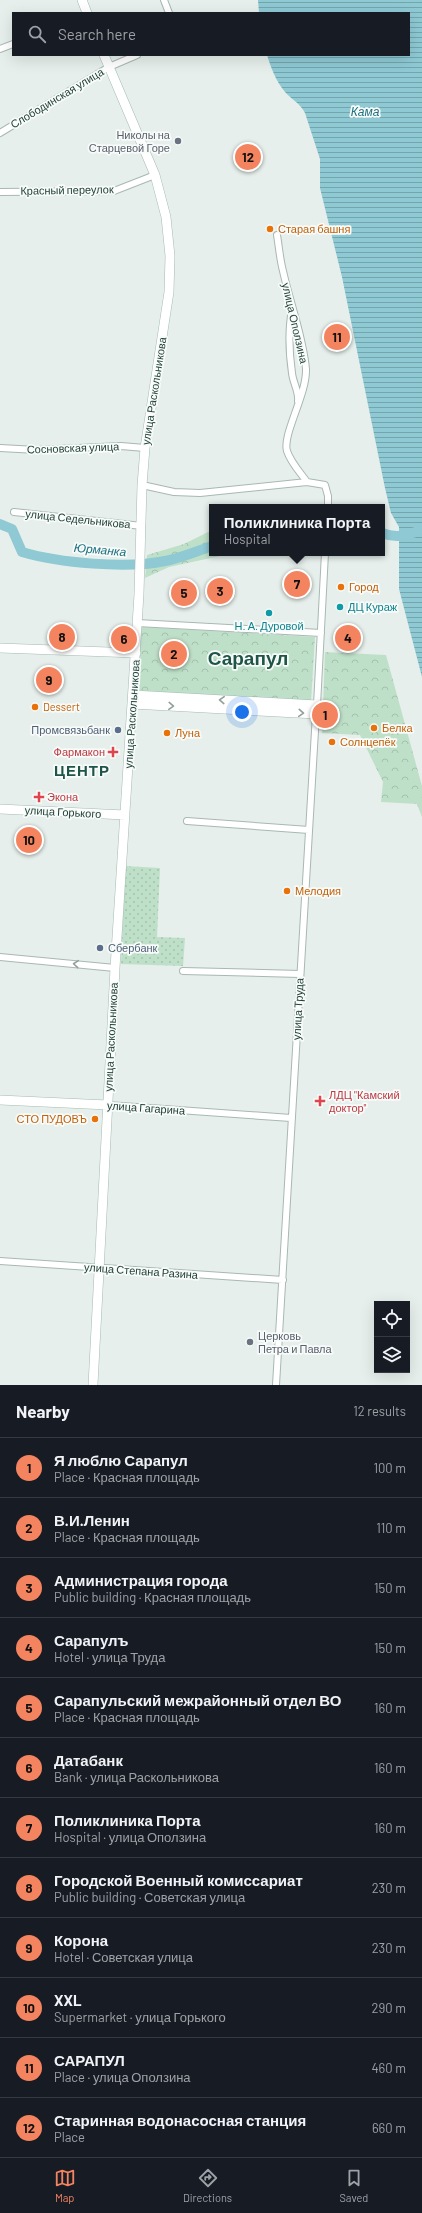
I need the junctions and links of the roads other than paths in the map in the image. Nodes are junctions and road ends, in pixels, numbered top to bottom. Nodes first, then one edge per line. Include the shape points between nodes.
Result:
1 (82, 0) edge
2 (164, 0) edge
3 (87, 12) edge
4 (169, 12) edge
5 (12, 44) edge
6 (0, 50) edge
7 (104, 56) edge
8 (135, 56) edge
9 (110, 67) junction
10 (0, 133) edge
11 (155, 175) junction
12 (0, 192) edge
13 (277, 235) dead end
14 (292, 308) junction
15 (297, 413) junction
16 (0, 448) edge
17 (145, 448) junction
18 (307, 482) junction
19 (142, 485) junction
20 (328, 504) edge
21 (14, 512) dead end
22 (142, 529) junction
23 (325, 556) edge
24 (137, 623) junction
25 (321, 633) junction
26 (0, 648) edge
27 (136, 653) junction
28 (133, 700) junction
29 (316, 710) junction
30 (0, 809) edge
31 (125, 816) junction
32 (186, 821) dead end
33 (309, 830) junction
34 (0, 957) edge
35 (115, 968) junction
36 (184, 971) dead end
37 (300, 974) junction
38 (0, 1100) edge
39 (108, 1105) junction
40 (291, 1118) junction
41 (0, 1261) edge
42 (100, 1268) junction
43 (283, 1280) junction
44 (93, 1385) edge
45 (276, 1385) edge

1 - 3 main road
2 - 4 street
5 - 6 street
7 - 9 main road, улица Раскольникова
8 - 9 street, Слободинская улица
9 - 10 street, Слободинская улица
9 - 11 main road, улица Раскольникова
11 - 12 street, Красный переулок via 114,191
11 - 17 main road, улица Раскольникова via 166,217 170,256 169,292
13 - 14 street, улица Оползина via 282,271
14 - 15 street via 288,330 292,375 298,396
14 - 15 street, улица Оползина via 306,370
15 - 18 street, улица Оползина via 288,435 287,451 293,464
16 - 17 street, Сосновская улица
17 - 19 main road, улица Раскольникова
18 - 19 street via 200,493 174,492
18 - 20 street via 324,485
19 - 22 main road, улица Раскольникова
21 - 22 street, улица Седельникова
22 - 24 main road, улица Раскольникова
23 - 25 street
24 - 25 street
24 - 27 main road, улица Раскольникова
25 - 29 street, улица Труда
26 - 27 main road
27 - 28 main road, улица Раскольникова
28 - 29 main road
28 - 31 main road, улица Раскольникова
29 - 33 street, улица Труда
30 - 31 main road, улица Горького
31 - 35 main road, улица Раскольникова
32 - 33 street
33 - 37 street, улица Труда
35 -> 34 street
35 - 39 main road, улица Раскольникова
36 - 37 street
37 - 40 street, улица Труда
38 - 39 main road, улица Гагарина
39 - 40 street, улица Гагарина
39 - 42 main road, улица Раскольникова
40 - 43 street, улица Труда
41 - 42 street, улица Степана Разина
42 - 43 street, улица Степана Разина
42 - 44 main road, улица Раскольникова
43 - 45 street, улица Труда

